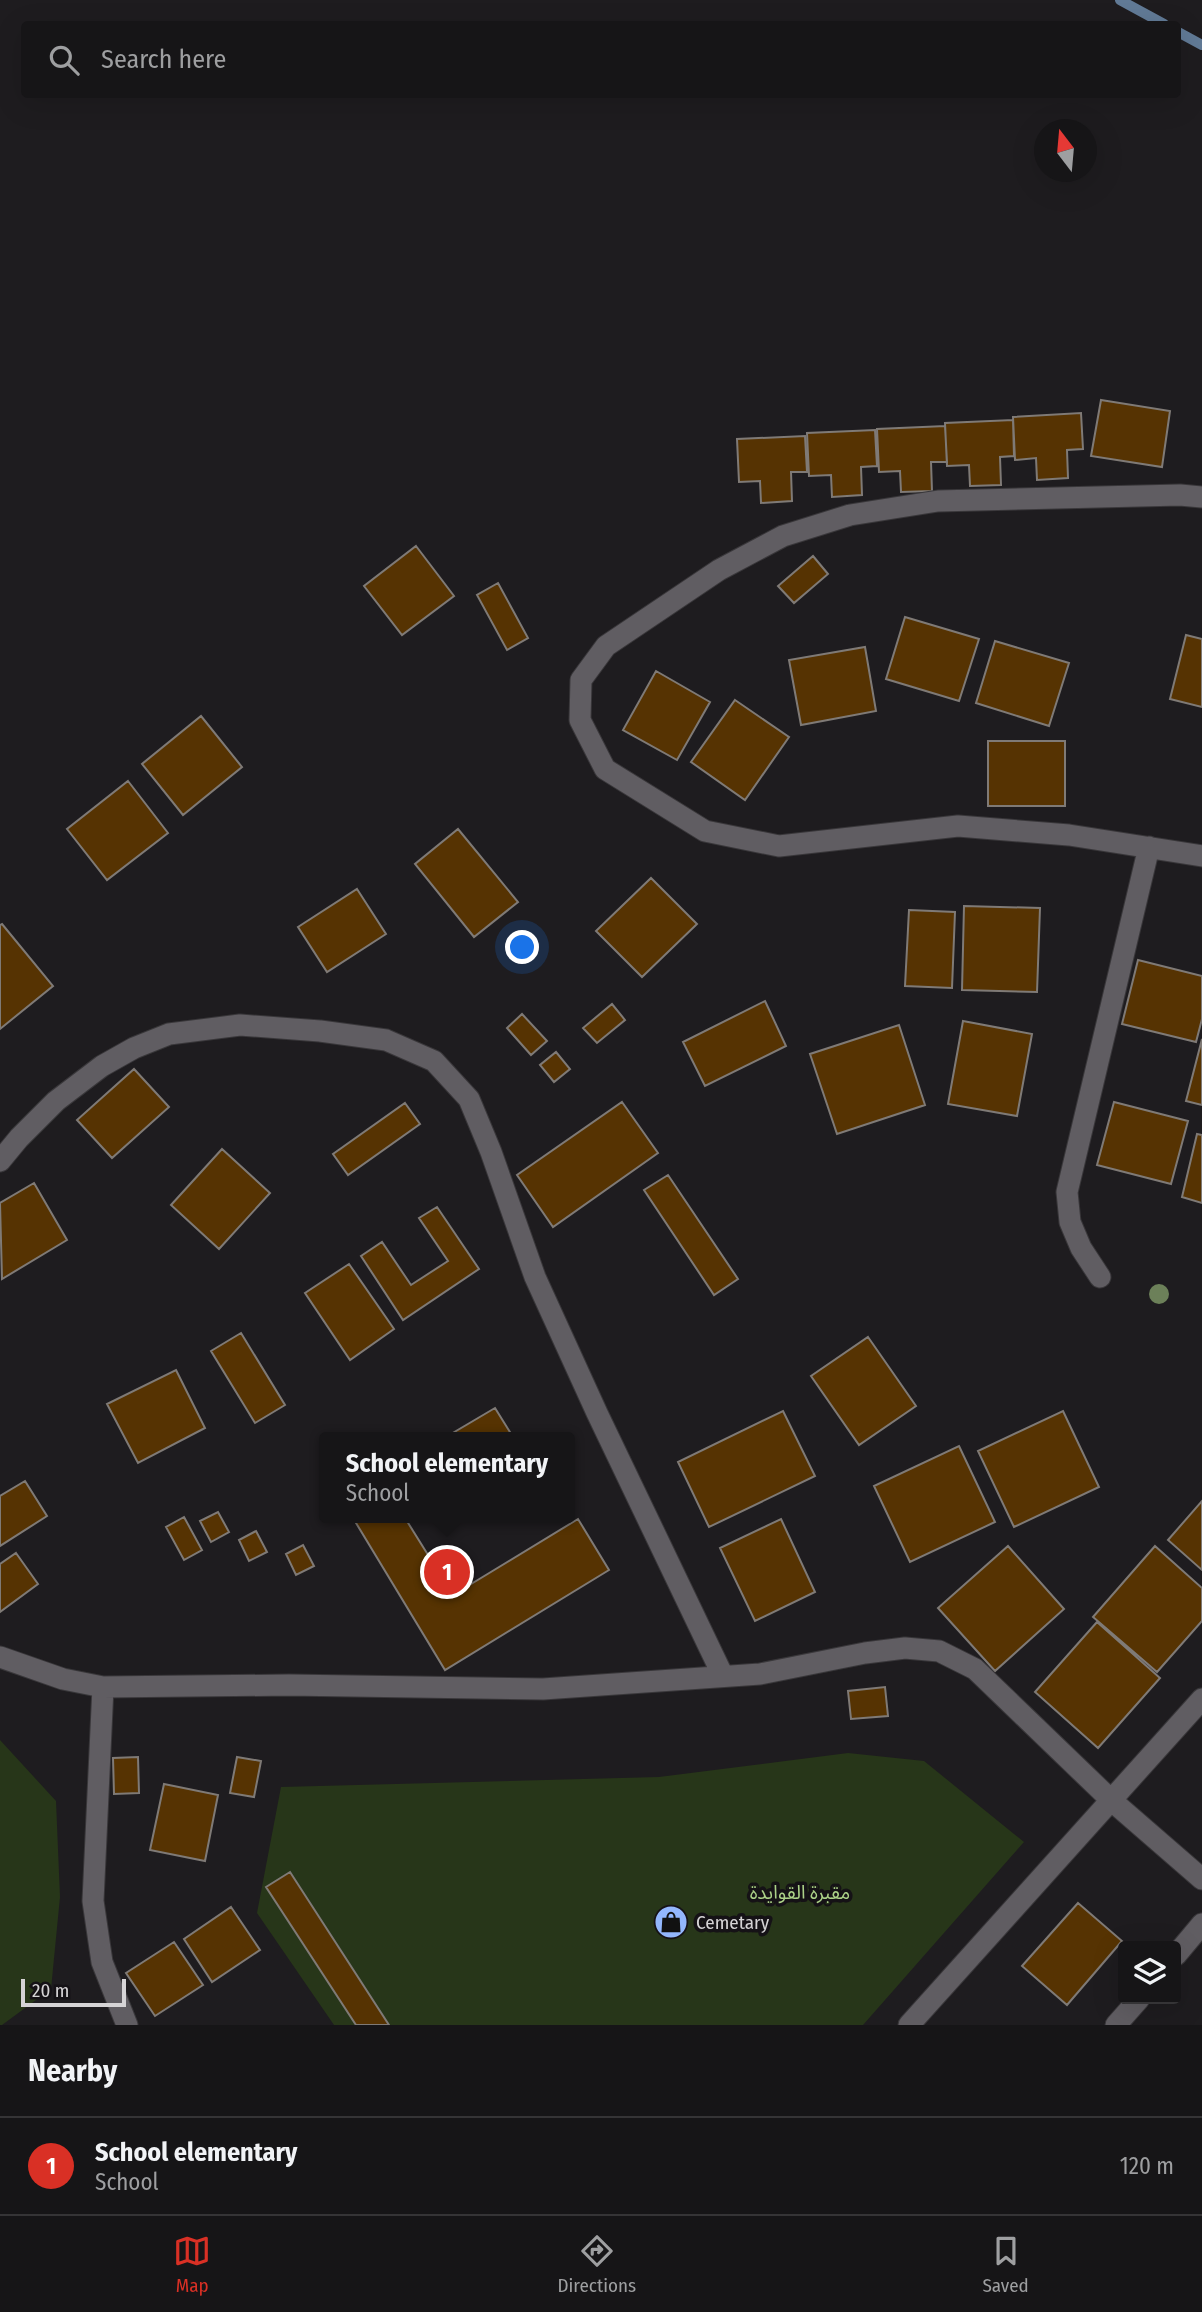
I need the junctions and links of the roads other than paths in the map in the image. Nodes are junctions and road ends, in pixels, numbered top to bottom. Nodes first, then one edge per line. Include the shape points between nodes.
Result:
1 (1202, 497) edge
2 (1149, 846) junction
3 (1202, 856) edge
4 (0, 1161) edge
5 (1100, 1277) dead end
6 (0, 1657) edge
7 (723, 1676) junction
8 (103, 1687) junction
9 (1202, 1699) edge
10 (1111, 1800) junction
11 (1202, 1879) edge
12 (1202, 1924) edge
13 (1181, 1949) edge
14 (1135, 2004) edge
15 (127, 2025) edge
16 (909, 2025) edge
17 (1116, 2025) edge

1 - 2 street via 938,502 850,515 783,536 719,570 606,646 581,680 580,720 605,769 705,831 779,846 958,826
2 - 3 street
2 - 5 street via 1067,1192 1070,1222
4 - 7 street via 56,1101 102,1066 169,1034 240,1025 320,1031 386,1041 434,1061 469,1100 540,1289
6 - 8 street via 63,1679
7 - 8 street via 543,1689
7 - 10 street via 761,1674 905,1648 939,1651 975,1669
8 - 15 street via 93,1901 102,1962
9 - 10 street
10 - 11 street
10 - 16 street
12 - 13 street
14 - 17 street

